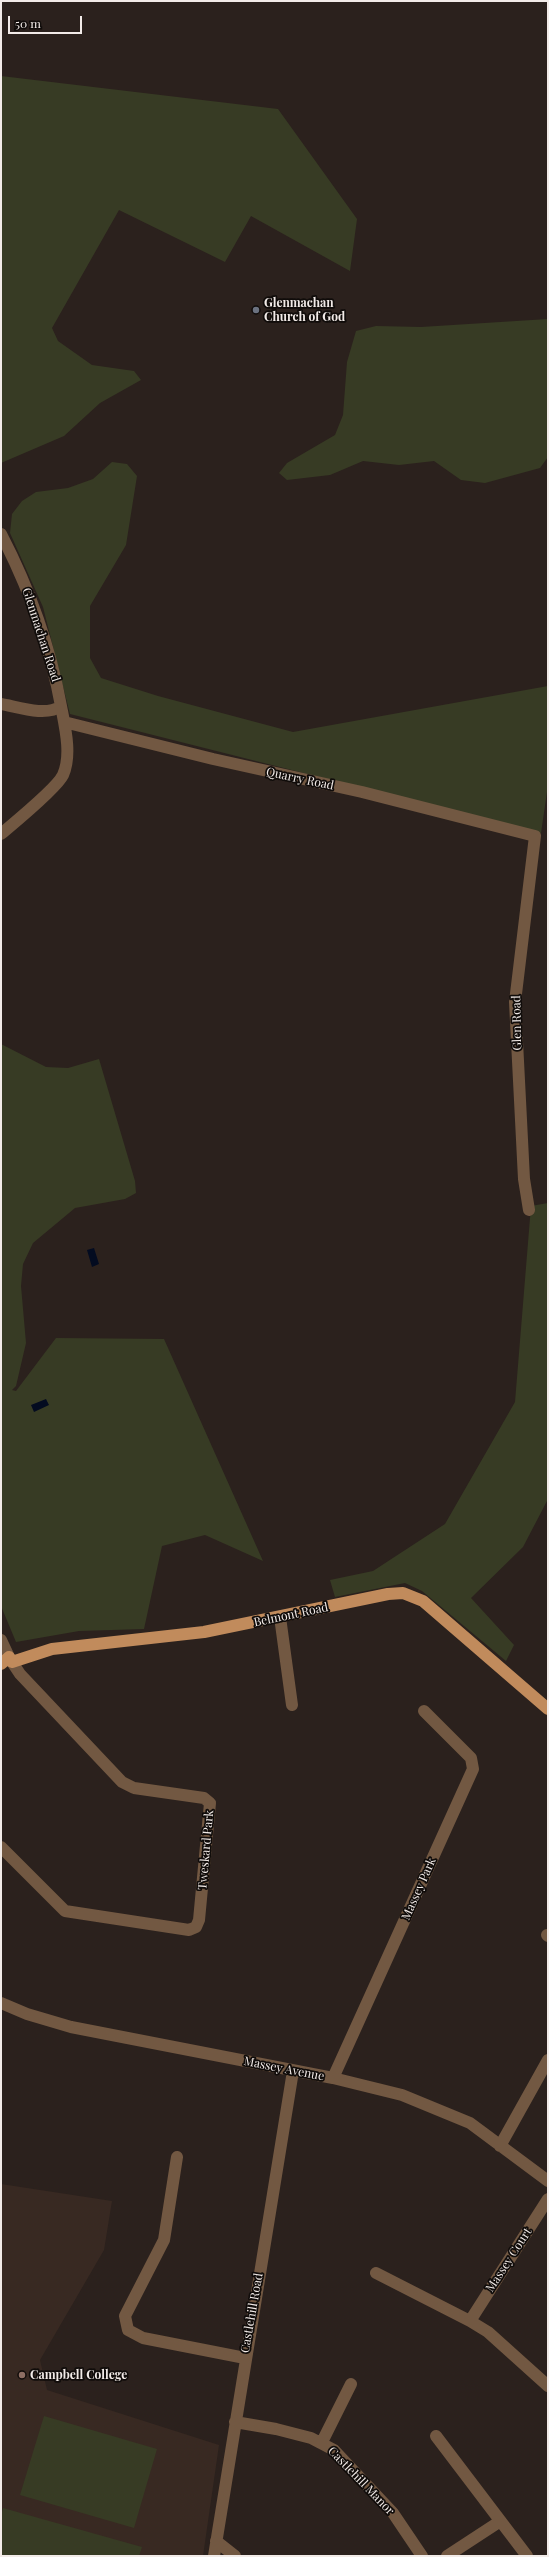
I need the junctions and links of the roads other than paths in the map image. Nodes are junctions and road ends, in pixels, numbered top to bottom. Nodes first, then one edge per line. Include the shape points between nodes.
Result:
1 (1, 534) edge
2 (1, 704) edge
3 (61, 706) junction
4 (64, 722) junction
5 (1, 834) edge
6 (536, 836) joint
7 (529, 1210) dead end
8 (280, 1617) junction
9 (1, 1640) edge
10 (7, 1661) edge
11 (292, 1705) dead end
12 (548, 1709) edge
13 (424, 1712) dead end
14 (1, 1847) edge
15 (1, 2003) edge
16 (548, 2060) edge
17 (293, 2071) junction
18 (333, 2078) junction
19 (500, 2146) junction
20 (177, 2157) dead end
21 (548, 2181) edge
22 (548, 2199) edge
23 (376, 2273) dead end
24 (470, 2321) junction
25 (245, 2358) junction
26 (351, 2384) dead end
27 (548, 2386) edge
28 (236, 2422) junction
29 (436, 2436) dead end
30 (322, 2442) junction
31 (499, 2522) junction
32 (216, 2541) junction
33 (214, 2556) edge
34 (235, 2556) edge
35 (422, 2556) edge
36 (447, 2556) edge
37 (527, 2556) edge

1 - 3 street, Glenmachan Road via 19,569 46,641
2 - 3 street via 36,710
3 - 4 street, Glenmachan Road
4 - 5 street, Glenmachan Road via 66,756 62,776
4 - 6 street, Quarry Road
6 - 7 street, Glen Road via 515,1002 523,1157
8 - 10 main road, Belmont Road via 204,1632 52,1649
8 - 11 street
8 - 12 main road, Belmont Road via 388,1594 413,1596 423,1601
9 - 10 street
10 - 14 street, Tweskard Park via 122,1782 134,1788 204,1798 210,1803 199,1920 196,1927 189,1930 65,1911
13 - 18 street, Massey Park via 471,1758 472,1769
15 - 17 street, Massey Avenue via 71,2027
16 - 19 street
17 - 18 street, Massey Avenue
17 - 25 street, Castlehill Road
18 - 19 street, Massey Avenue via 402,2095 440,2110 470,2123
19 - 21 street, Massey Avenue
20 - 25 street via 164,2240 127,2309 126,2324 133,2334 143,2338
22 - 24 street, Massey Court
23 - 24 street
24 - 27 street via 488,2332
25 - 28 street, Castlehill Road
26 - 30 street
28 - 30 street, Castlehill Manor via 276,2429
28 - 32 street, Castlehill Road
29 - 31 street
30 - 35 street, Castlehill Manor via 334,2450 393,2513
31 - 36 street
31 - 37 street
32 - 33 street, Castlehill Road
32 - 34 street

